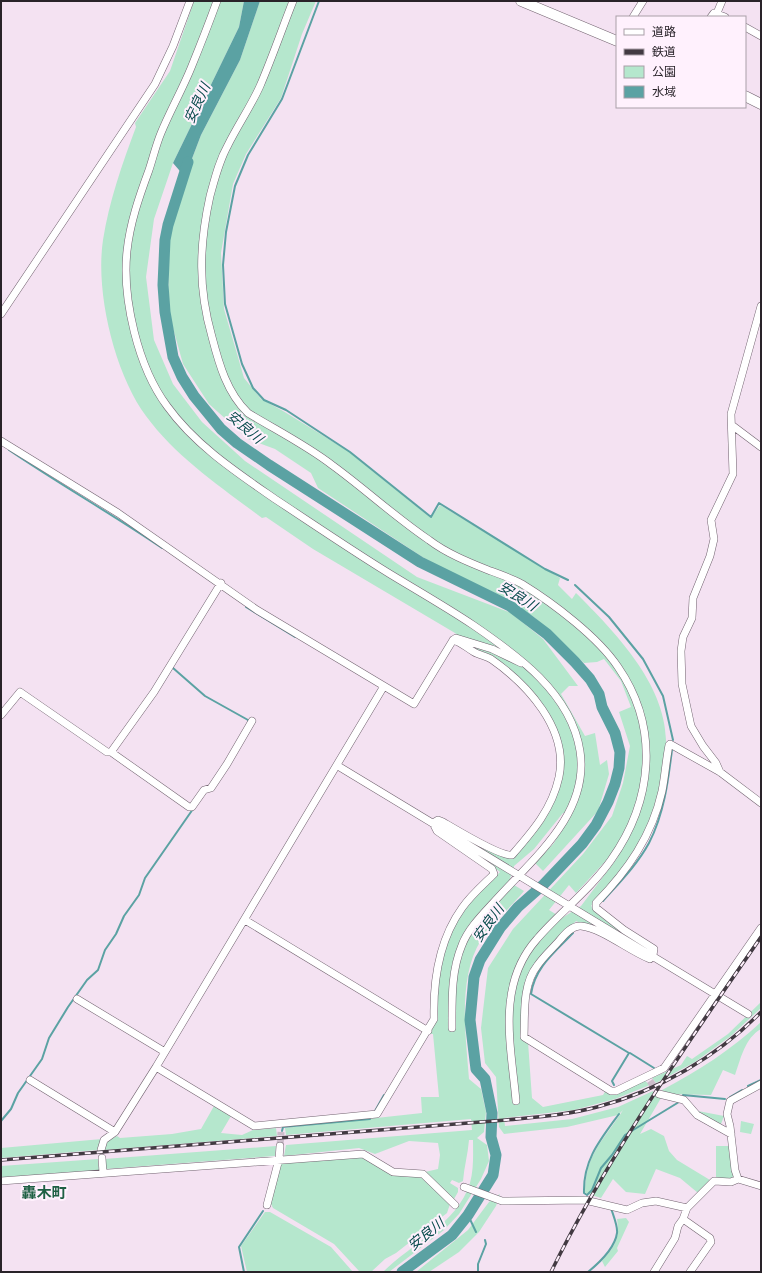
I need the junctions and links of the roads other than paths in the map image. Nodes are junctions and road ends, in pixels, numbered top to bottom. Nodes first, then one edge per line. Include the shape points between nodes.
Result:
1 (190, 1) edge
2 (217, 1) edge
3 (293, 1) edge
4 (521, 1) edge
5 (642, 1) edge
6 (722, 1) edge
7 (714, 15) edge
8 (634, 16) edge
9 (746, 28) edge
10 (761, 36) edge
11 (616, 41) edge
12 (746, 96) edge
13 (761, 104) edge
14 (761, 306) edge
15 (1, 314) edge
16 (733, 426) junction
17 (1, 441) edge
18 (761, 447) edge
19 (219, 586) junction
20 (453, 640) junction
21 (530, 668) junction
22 (384, 686) junction
23 (1, 715) edge
24 (252, 721) dead end
25 (111, 752) junction
26 (338, 766) junction
27 (720, 772) junction
28 (761, 803) edge
29 (433, 823) junction
30 (520, 875) junction
31 (569, 904) junction
32 (245, 920) junction
33 (761, 928) edge
34 (653, 955) junction
35 (715, 994) junction
36 (77, 1000) dead end
37 (748, 1014) dead end
38 (452, 1028) dead end
39 (428, 1031) junction
40 (165, 1052) junction
41 (156, 1067) junction
42 (30, 1080) dead end
43 (761, 1084) edge
44 (659, 1094) tunnel mouth
45 (516, 1101) dead end
46 (281, 1124) junction
47 (115, 1132) junction
48 (281, 1132) tunnel mouth
49 (731, 1134) junction
50 (280, 1146) tunnel mouth
51 (101, 1150) dead end
52 (102, 1158) dead end
53 (279, 1159) junction
54 (103, 1173) junction
55 (738, 1179) junction
56 (1, 1181) edge
57 (761, 1186) edge
58 (465, 1188) dead end
59 (267, 1205) dead end
60 (455, 1205) dead end
61 (687, 1208) junction
62 (683, 1219) junction
63 (654, 1272) edge
64 (690, 1272) edge

1 - 15 street via 155,84
2 - 21 street via 191,69 160,135 136,203 129,236 126,269 129,301 139,349 154,387 186,429 238,472 336,539 473,625 511,651
3 - 31 street via 260,87 227,145 217,170 203,228 202,284 207,321 217,358 228,387 240,406 248,413 329,462 430,541 467,561 524,585 596,641 628,682 642,723 647,763 644,790 637,815 626,838 606,867
4 - 11 main road
5 - 8 street
6 - 7 street
9 - 10 street
12 - 13 main road
14 - 16 street via 731,414
16 - 18 street
16 - 27 street via 733,474 711,520 714,539 693,598 692,618 683,637 681,657 682,684 691,726
17 - 19 street via 118,513
19 - 22 street
19 - 25 street via 154,692
20 - 21 street via 456,638 492,649
20 - 22 street via 414,704
20 - 29 street via 491,660 514,678 537,703 553,730 558,747 559,777 548,809 512,855 479,843 443,822 438,820
21 - 30 street via 569,718 578,745 580,770 578,788 565,819
22 - 26 street
23 - 25 street via 20,692 107,752
24 - 25 street via 228,764 192,807
26 - 29 street
26 - 32 street
27 - 28 street
27 - 34 street via 668,745 657,809 639,852 614,885 596,903 596,908 654,949
29 - 30 street
29 - 39 street via 437,831 465,849 494,874 462,908 449,930 438,960 433,1002 434,1019
30 - 31 street
30 - 38 street via 476,921 462,943 452,986
31 - 34 street
31 - 45 street via 536,939 513,978 508,1022
32 - 39 street
32 - 40 street
33 - 35 street
34 - 35 street
34 - 35 street via 650,959 594,930 575,926 536,966 531,975 527,986 524,1037 611,1091 648,1079 664,1068
35 - 37 street
36 - 40 street
39 - 46 street via 376,1114
40 - 41 street
41 - 46 street via 254,1126
41 - 47 street
42 - 47 street
43 - 49 street via 730,1101 726,1114
44 - 49 street via 684,1100 697,1115
46 - 48 street
47 - 51 street via 104,1140
49 - 55 street
50 - 53 street
52 - 54 street
53 - 54 street
53 - 59 street
53 - 60 street via 363,1154 393,1172 423,1174
54 - 56 street
55 - 57 street
55 - 61 street via 731,1182 714,1181
58 - 61 street via 502,1201 585,1200 627,1210 642,1203 656,1201
61 - 62 street
62 - 63 street via 672,1244
62 - 64 street via 710,1238 711,1242

